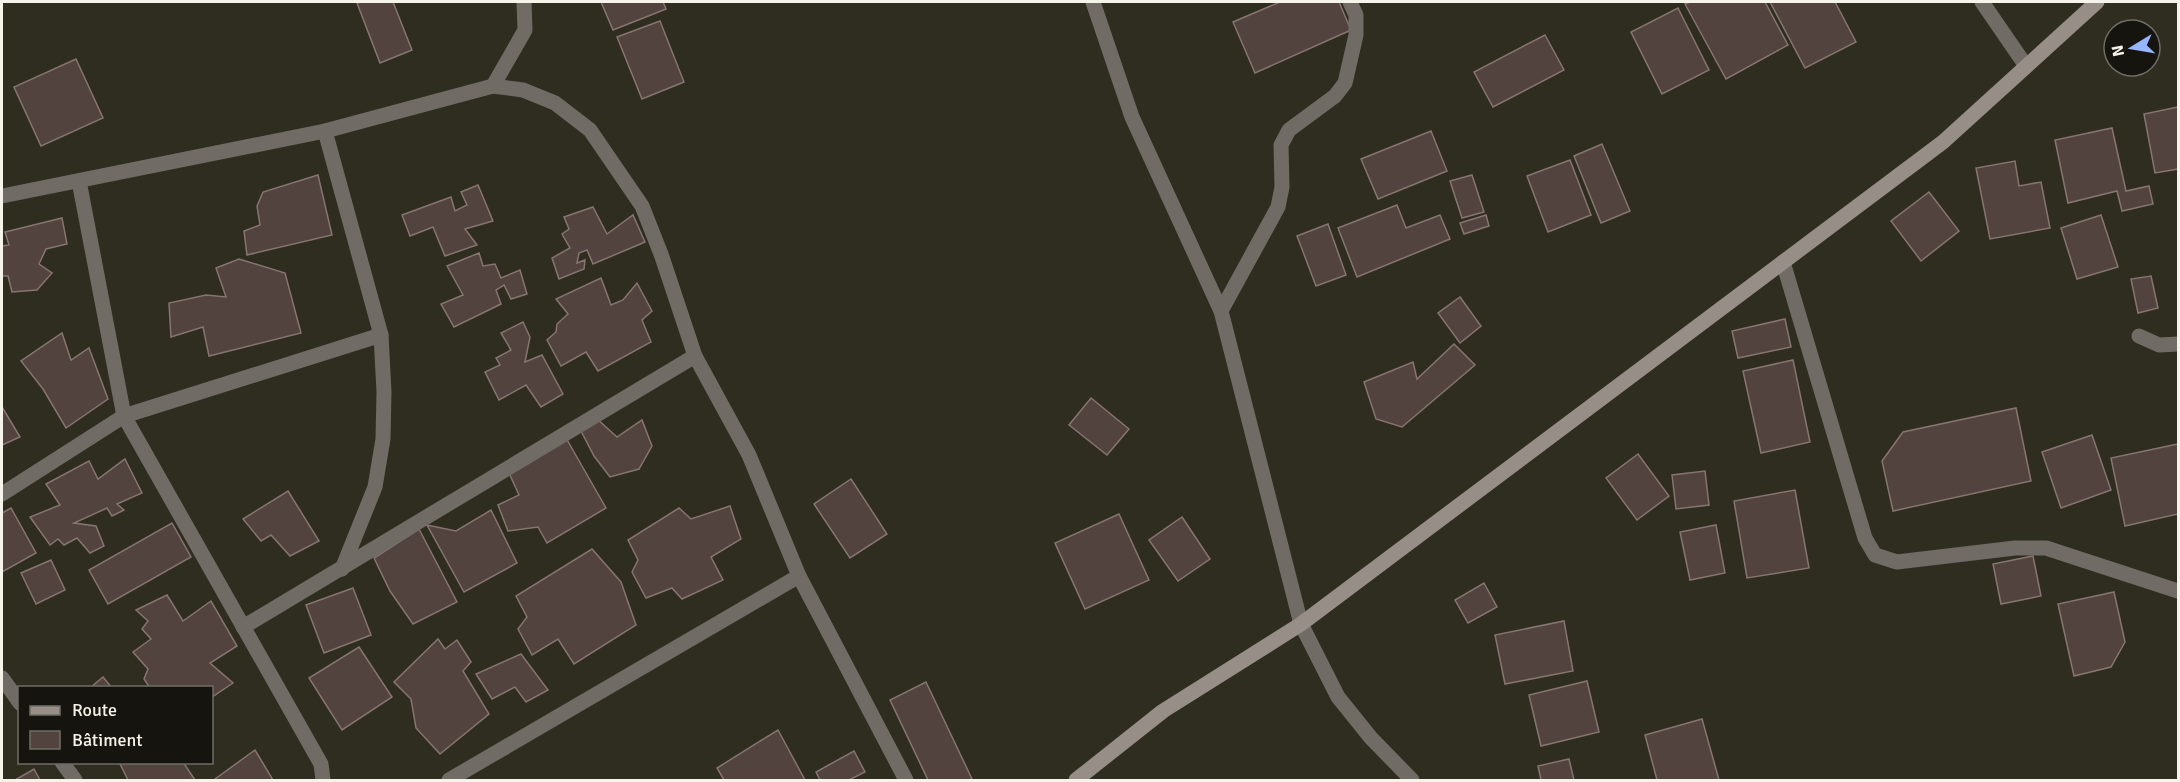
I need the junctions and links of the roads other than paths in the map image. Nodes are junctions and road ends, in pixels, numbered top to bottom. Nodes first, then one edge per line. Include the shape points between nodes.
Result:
1 (524, 2) edge
2 (1093, 2) edge
3 (1350, 2) edge
4 (1982, 2) edge
5 (2097, 2) edge
6 (2026, 66) junction
7 (493, 86) junction
8 (325, 131) junction
9 (79, 181) junction
10 (2, 196) edge
11 (1783, 262) junction
12 (1221, 311) junction
13 (381, 335) junction
14 (2139, 336) dead end
15 (2178, 344) edge
16 (695, 356) junction
17 (124, 416) junction
18 (2, 494) edge
19 (342, 569) junction
20 (799, 576) junction
21 (2178, 591) edge
22 (1301, 624) junction
23 (243, 627) junction
24 (2, 678) edge
25 (18, 700) edge
26 (63, 764) edge
27 (75, 780) edge
28 (323, 780) edge
29 (449, 780) edge
30 (906, 780) edge
31 (1076, 780) edge
32 (1412, 780) edge

1 - 7 street via 525,30
2 - 12 street via 1132,117
3 - 12 street via 1356,15 1356,35 1345,83 1335,96 1289,130 1281,145 1282,187 1278,207
4 - 6 street
5 - 6 street
6 - 11 street via 1943,142
7 - 8 street
7 - 16 street via 523,90 555,103 590,130 642,206
8 - 9 street
8 - 13 street
9 - 10 street
9 - 17 street
11 - 21 street via 1865,538 1875,555 1898,562 2046,548
11 - 22 street
12 - 22 street
13 - 17 street
13 - 19 street via 383,428 375,488
14 - 15 street via 2159,345
16 - 19 street
16 - 20 street via 749,455
17 - 18 street
17 - 23 street
19 - 23 street
20 - 29 street
20 - 30 street
22 - 31 street via 1163,711
22 - 32 street via 1338,697
23 - 28 street via 321,764
24 - 25 street
26 - 27 street

